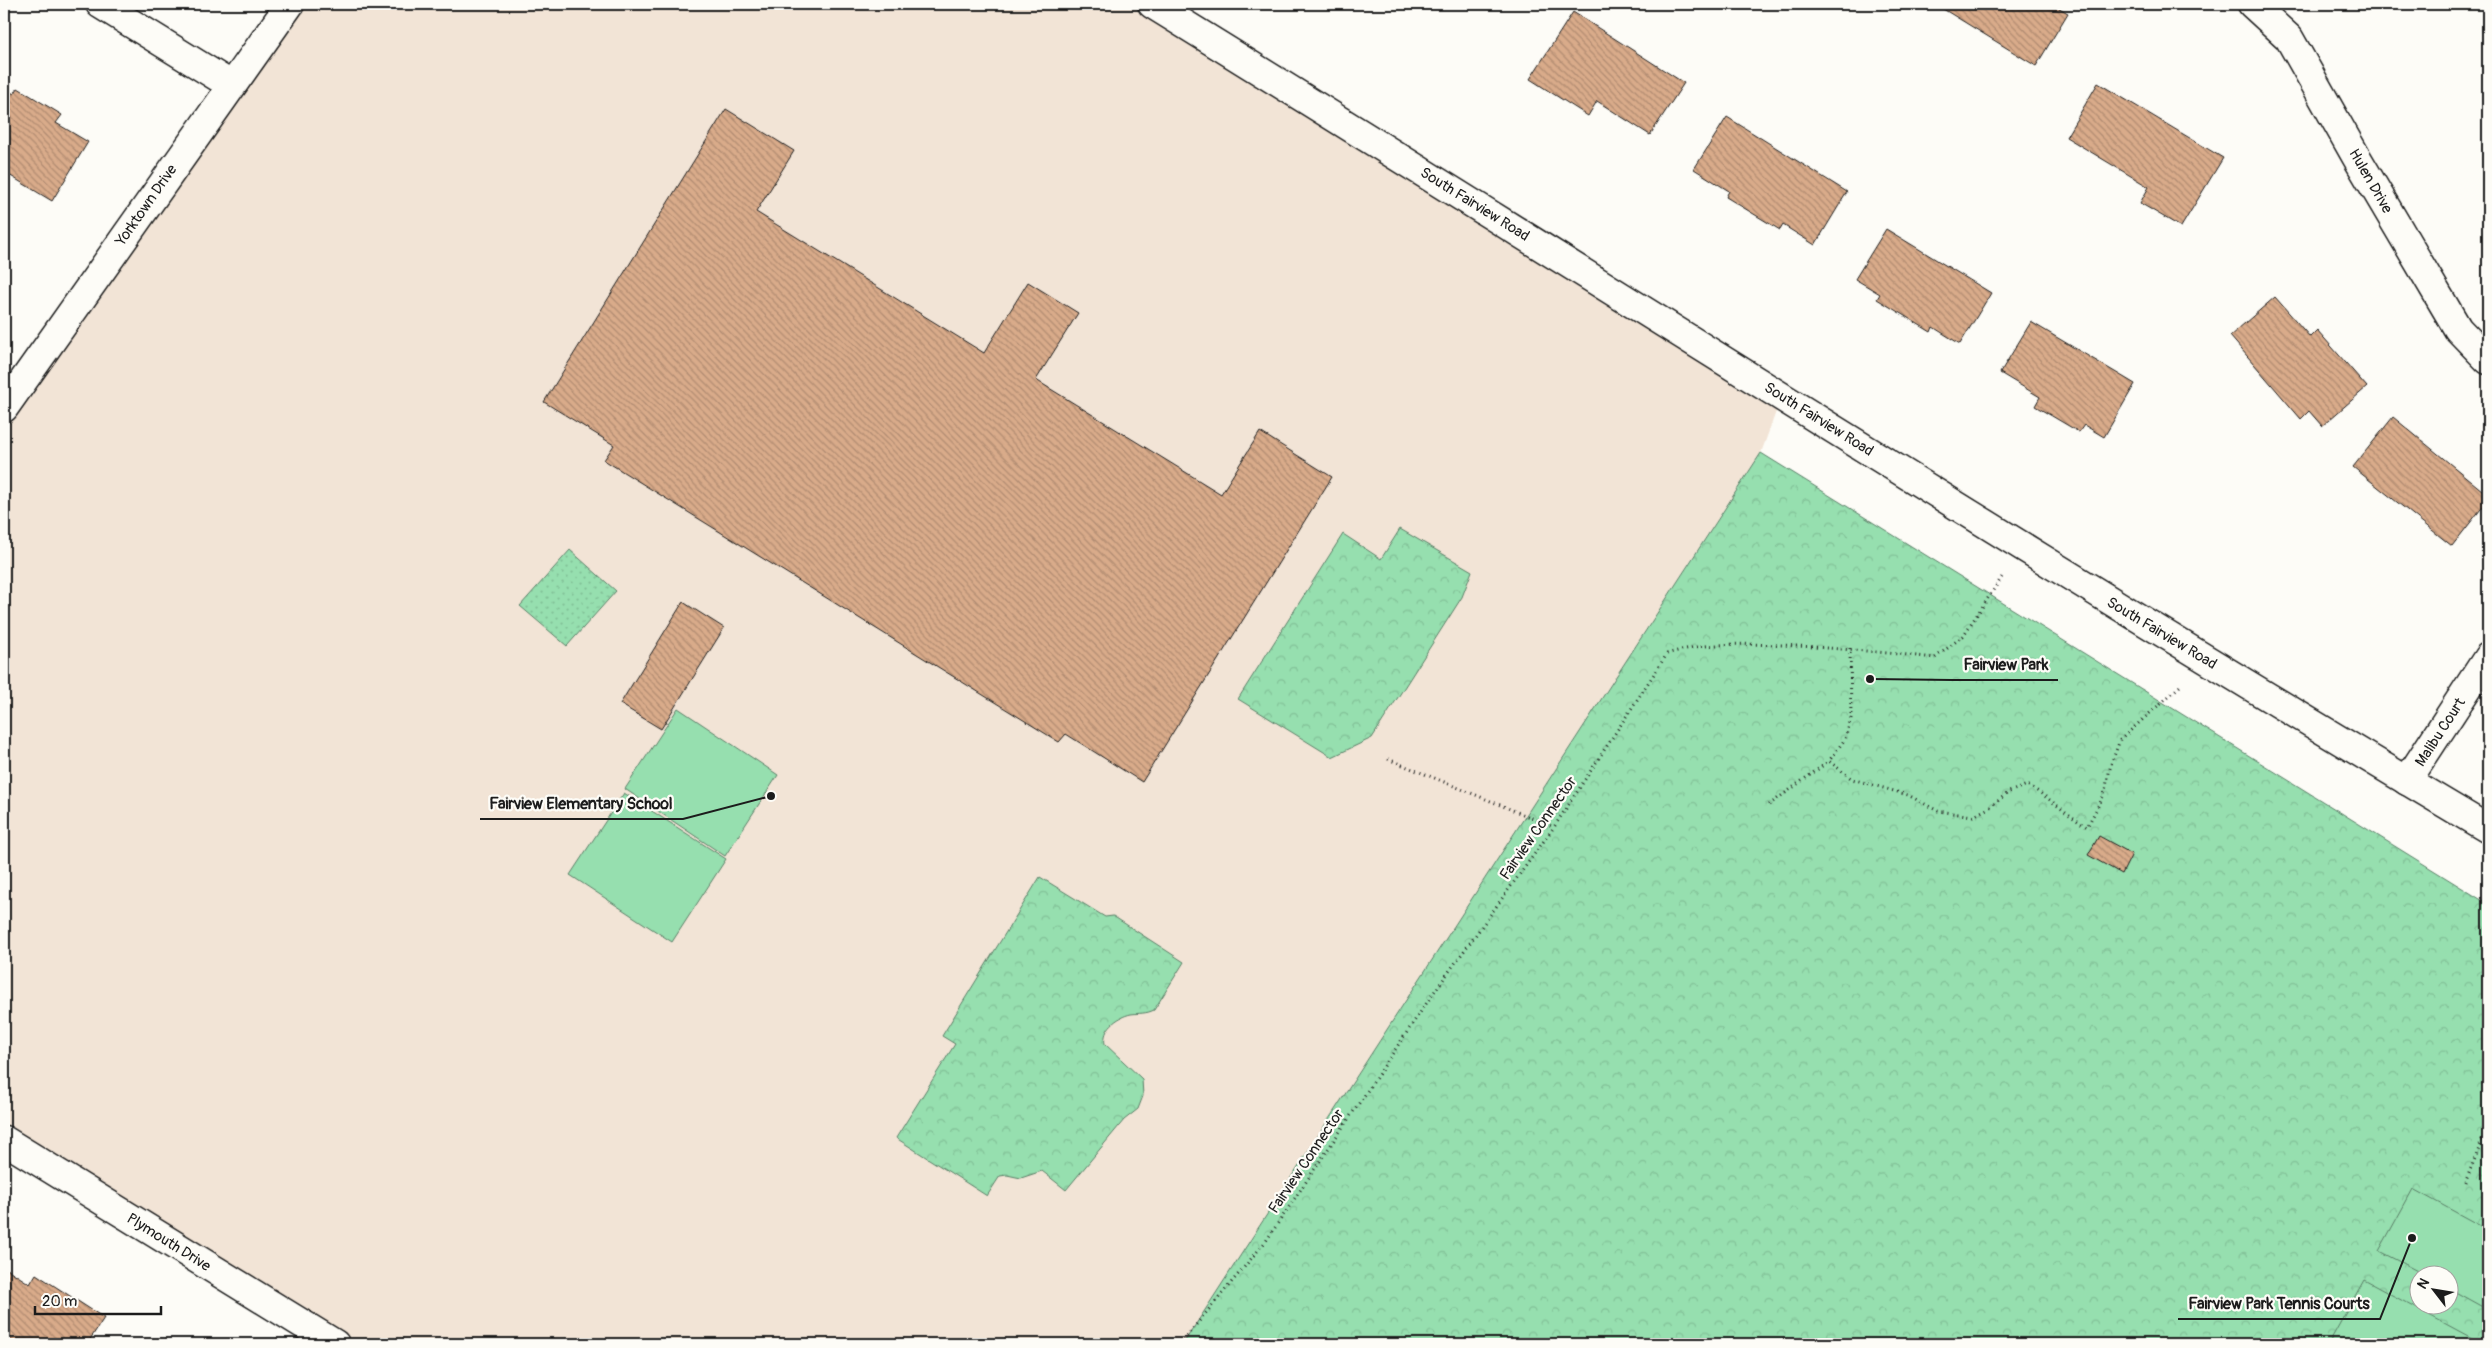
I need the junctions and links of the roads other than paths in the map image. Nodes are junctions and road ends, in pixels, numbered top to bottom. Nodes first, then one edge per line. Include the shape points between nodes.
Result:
1 (100, 4) edge
2 (290, 4) edge
3 (1152, 4) edge
4 (2252, 4) edge
5 (231, 85) junction
6 (2488, 360) edge
7 (4, 408) edge
8 (2488, 657) edge
9 (2407, 781) junction
10 (2488, 829) edge
11 (4, 1140) edge
12 (335, 1344) edge

1 - 5 street
2 - 5 street, Yorktown Drive
3 - 9 street, South Fairview Road via 2022,548
4 - 6 street, Hulen Drive via 2290,38 2458,329
5 - 7 street, Yorktown Drive
8 - 9 street, Malibu Court
9 - 10 street, South Fairview Road
11 - 12 street, Plymouth Drive

